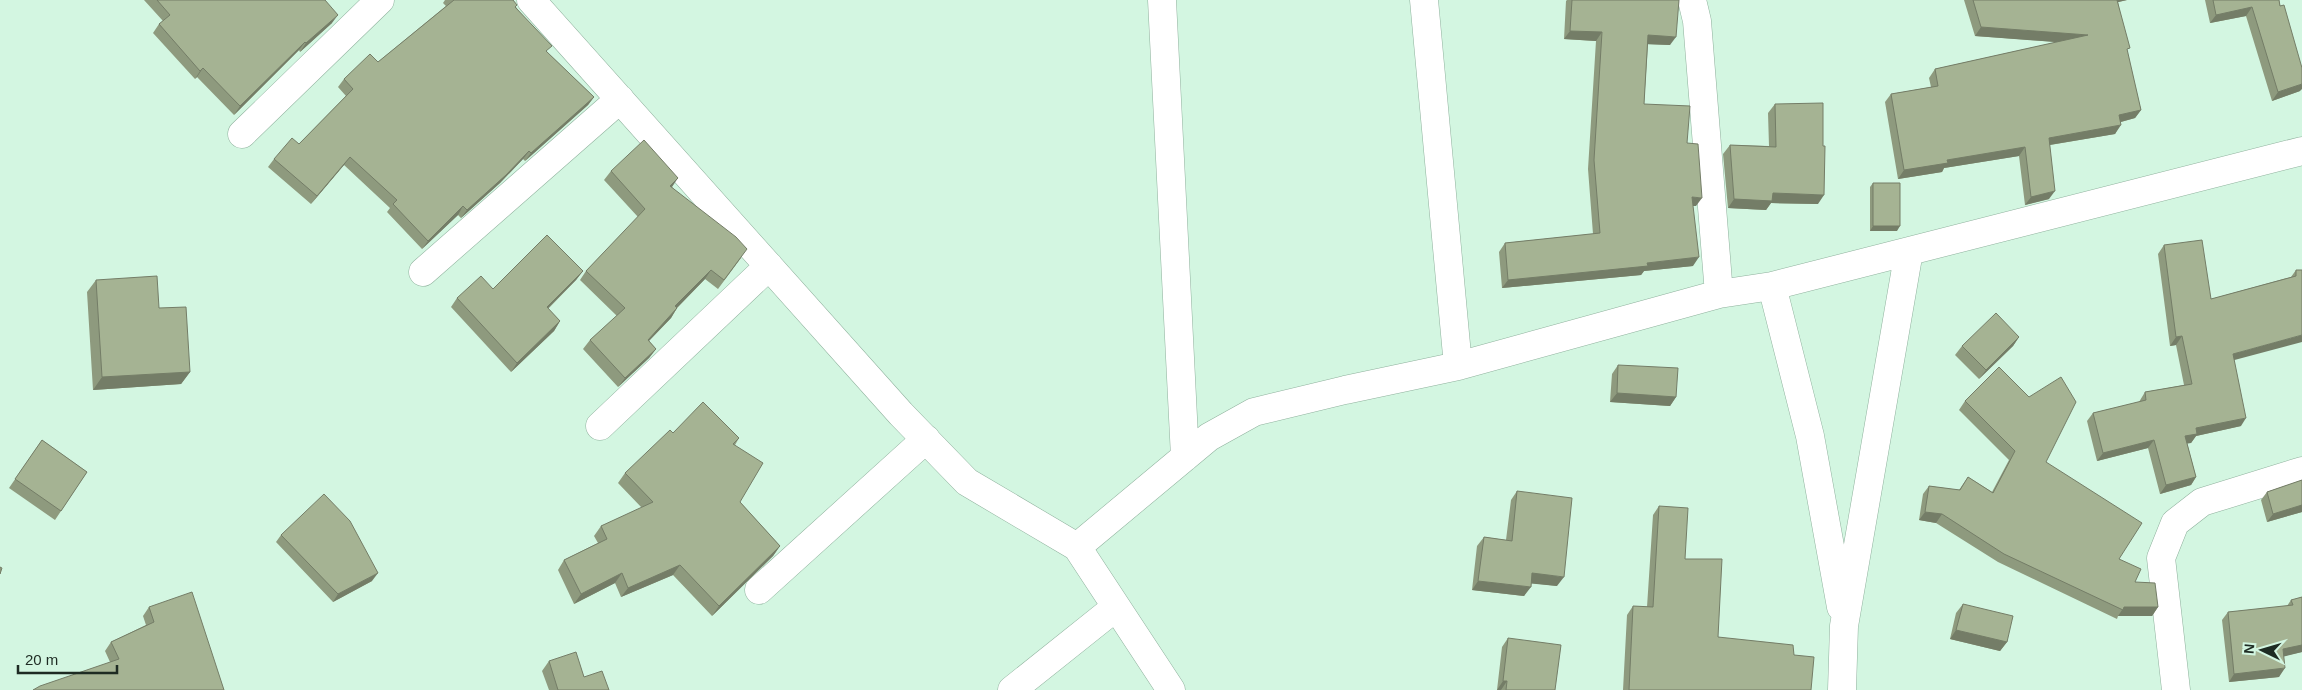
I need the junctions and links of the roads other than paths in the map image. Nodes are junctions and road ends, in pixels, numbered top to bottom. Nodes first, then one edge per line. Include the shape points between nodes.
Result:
1 (380, 0) edge
2 (531, 0) edge
3 (1162, 0) edge
4 (1424, 0) edge
5 (1692, 0) edge
6 (620, 99) junction
7 (242, 134) dead end
8 (2302, 151) edge
9 (1909, 251) junction
10 (769, 266) junction
11 (423, 272) dead end
12 (1772, 286) junction
13 (1719, 294) junction
14 (1458, 366) junction
15 (600, 426) dead end
16 (926, 439) junction
17 (1185, 457) junction
18 (2302, 472) edge
19 (1077, 547) junction
20 (759, 590) dead end
21 (1116, 607) junction
22 (1844, 626) junction
23 (1012, 690) edge
24 (1171, 690) edge
25 (1842, 690) edge
26 (2176, 690) edge

1 - 7 street
2 - 6 street
3 - 17 street
4 - 14 street
5 - 13 street via 1697,21
6 - 10 street
6 - 11 street
8 - 9 street
9 - 12 street
9 - 22 street
10 - 15 street
10 - 16 street
12 - 13 street
12 - 22 street via 1810,436
13 - 14 street
14 - 17 street via 1254,412 1209,437
16 - 19 street via 967,482
16 - 20 street
17 - 19 street
18 - 26 street via 2202,502 2175,523 2161,558
19 - 21 street
21 - 23 street
21 - 24 street
22 - 25 street

